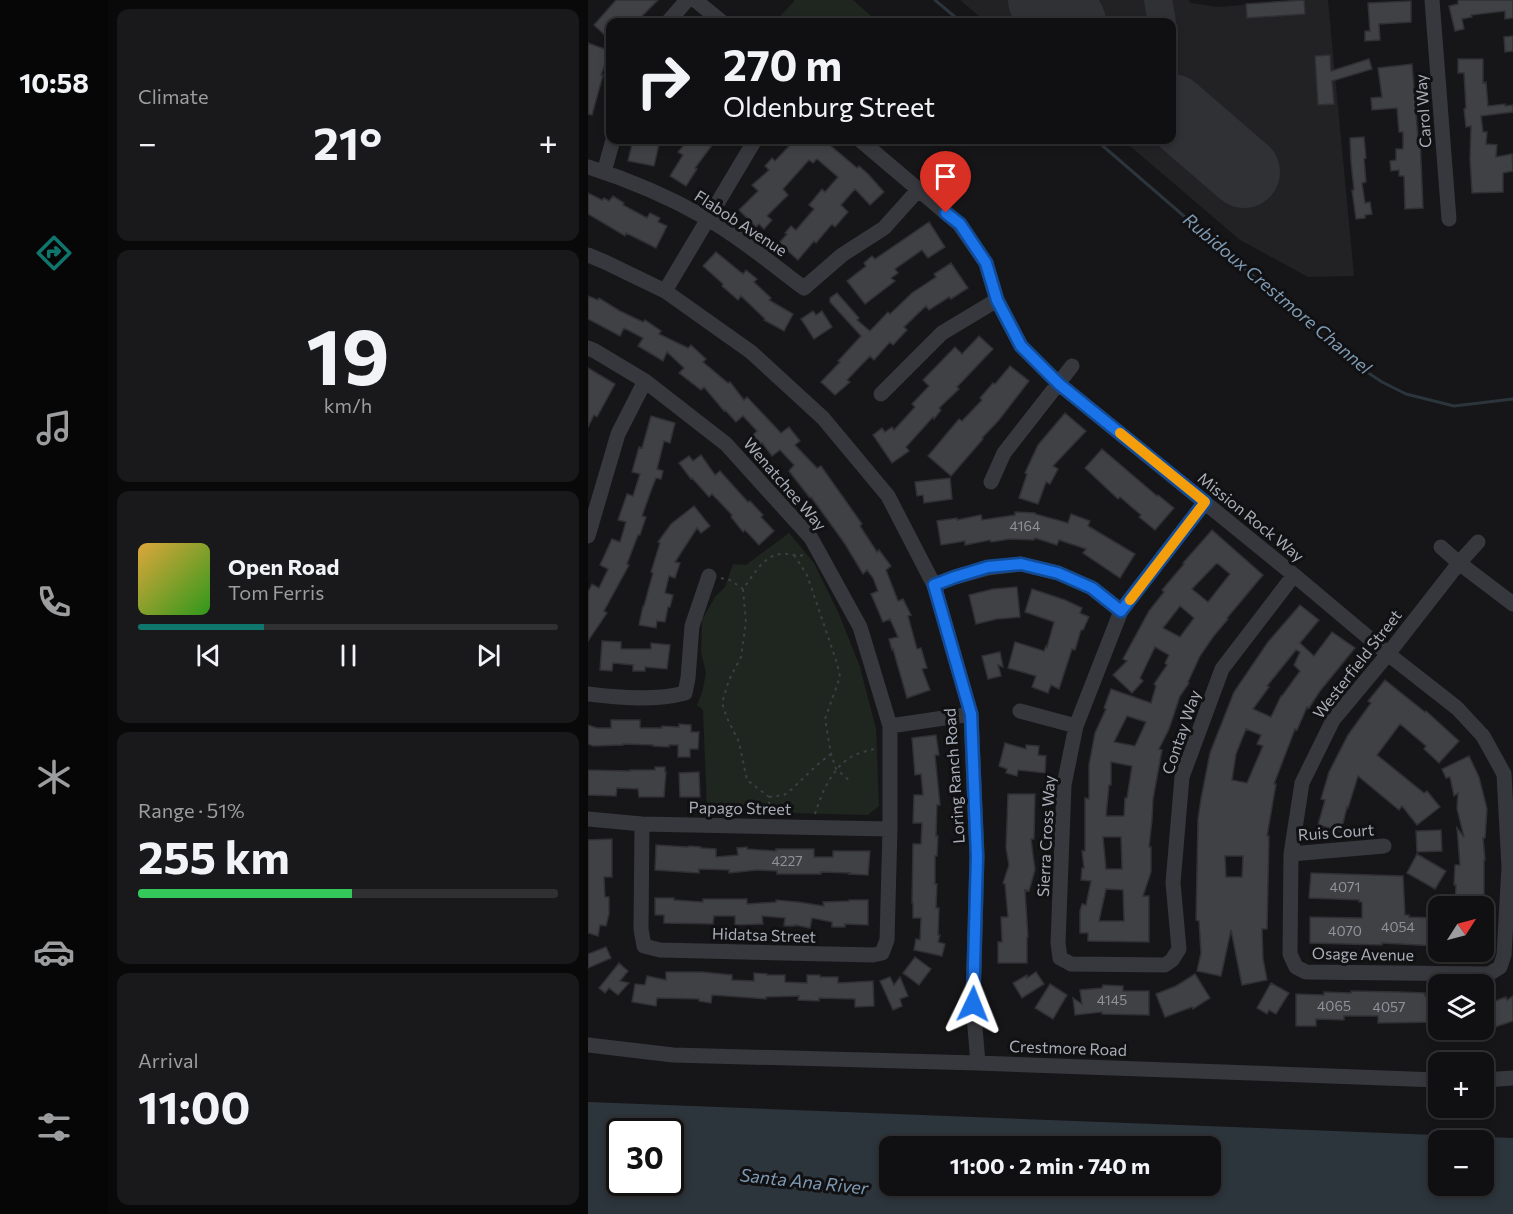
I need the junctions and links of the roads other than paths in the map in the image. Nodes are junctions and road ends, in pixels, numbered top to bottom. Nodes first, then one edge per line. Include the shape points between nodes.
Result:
1 (687, 0) edge
2 (695, 0) edge
3 (1432, 0) edge
4 (671, 18) edge
5 (717, 18) edge
6 (612, 144) edge
7 (753, 144) edge
8 (865, 144) edge
9 (588, 167) edge
10 (604, 172) junction
11 (919, 189) junction
12 (708, 219) junction
13 (1449, 219) dead end
14 (588, 255) edge
15 (665, 291) junction
16 (997, 300) junction
17 (588, 348) edge
18 (1072, 366) dead end
19 (645, 381) junction
20 (1059, 384) junction
21 (881, 394) dead end
22 (991, 482) dead end
23 (1205, 502) junction
24 (588, 536) edge
25 (1478, 542) dead end
26 (1441, 547) dead end
27 (1459, 563) junction
28 (1294, 575) junction
29 (709, 576) road end
30 (934, 585) junction
31 (1513, 604) edge
32 (1121, 611) junction
33 (1388, 654) junction
34 (588, 694) edge
35 (1020, 711) dead end
36 (971, 714) junction
37 (890, 726) junction
38 (1076, 726) junction
39 (588, 819) edge
40 (642, 824) junction
41 (890, 829) junction
42 (1384, 846) dead end
43 (1291, 854) junction
44 (882, 953) joint
45 (1060, 958) joint
46 (1296, 967) joint
47 (1500, 967) joint
48 (588, 1045) edge
49 (978, 1063) junction
50 (1513, 1078) edge
51 (1494, 1079) edge
52 (1428, 1080) edge

1 - 4 street
2 - 5 street
3 - 13 street, Carol Way
6 - 10 street
7 - 12 street
8 - 11 street, Mission Rock Way
9 - 10 street, Flabob Avenue
10 - 12 street, Flabob Avenue
11 - 12 street, Flabob Avenue via 884,228 842,255 804,288
11 - 16 street, Mission Rock Way via 960,224 986,263
12 - 15 street
14 - 15 street, Loring Ranch Road
15 - 30 street, Loring Ranch Road via 751,352 823,418 888,496
16 - 20 street, Mission Rock Way via 1021,346
16 - 21 street via 942,333
17 - 19 street, Wenatchee Way
18 - 20 street
19 - 24 street via 618,434
19 - 37 street, Wenatchee Way via 726,444 811,538 860,627
20 - 22 street via 1004,453
20 - 23 street, Mission Rock Way
23 - 28 street, Mission Rock Way
23 - 32 street, Sierra Cross Way
25 - 27 street, Westerfield Street
26 - 27 street
27 - 31 street
27 - 33 street, Westerfield Street
28 - 33 street, Mission Rock Way
28 - 45 street, Contay Way via 1222,669 1182,777 1173,883 1179,949 1165,965 1071,964
29 - 34 street via 692,626 685,693 617,698
30 - 32 street via 988,567 1021,564 1058,573 1092,588
30 - 36 street, Loring Ranch Road
32 - 38 street, Sierra Cross Way
33 - 43 street, Westerfield Street via 1333,720 1302,783
33 - 47 street, Mission Rock Way via 1457,708 1483,736 1504,774 1509,867
35 - 38 street
36 - 37 street
36 - 49 street, Loring Ranch Road via 977,856 973,1004
37 - 41 street, Wenatchee Way
38 - 45 street, Sierra Cross Way via 1064,785
39 - 40 street, Papago Street
40 - 41 street, Papago Street
40 - 44 street, Hidatsa Street via 644,946 660,950 873,956
41 - 44 street, Wenatchee Way via 887,940
42 - 43 street, Ruis Court
43 - 46 street, Westerfield Street via 1290,954
46 - 47 street, Osage Avenue via 1306,972 1489,974
48 - 49 street, Crestmore Road via 673,1055
49 - 52 street, Crestmore Road
50 - 51 street

